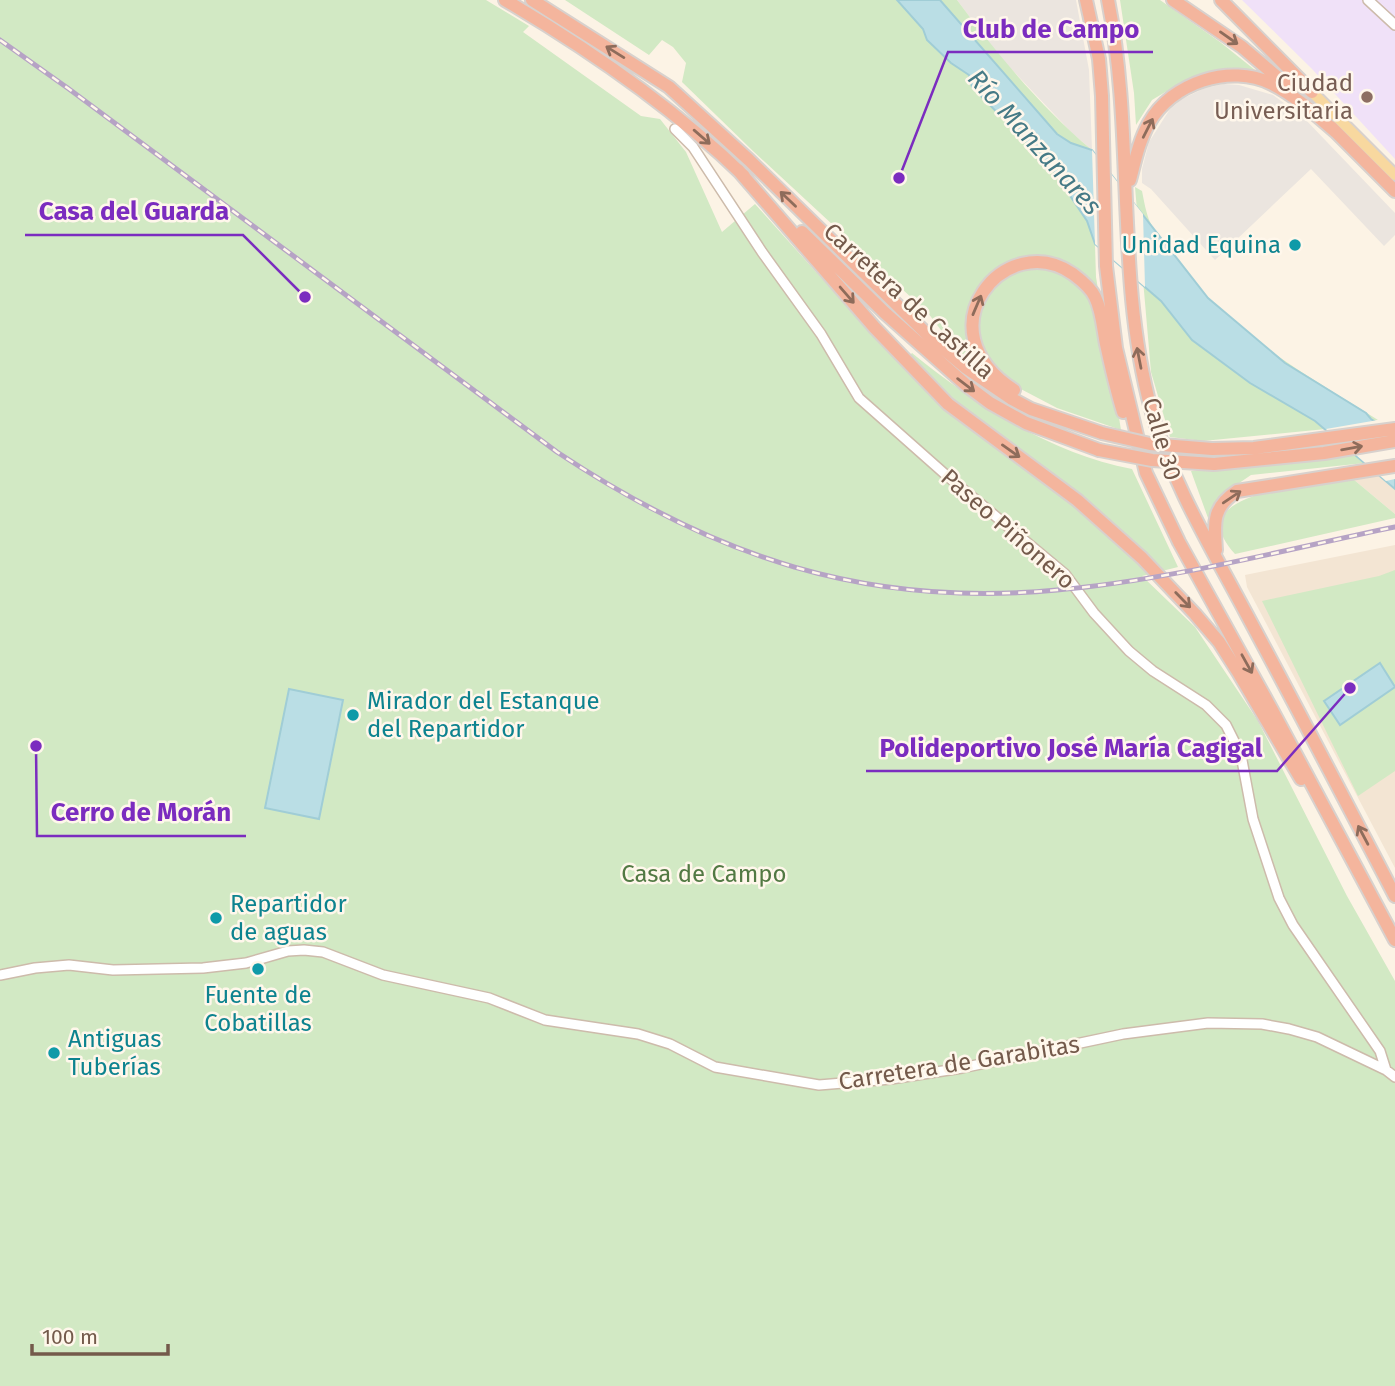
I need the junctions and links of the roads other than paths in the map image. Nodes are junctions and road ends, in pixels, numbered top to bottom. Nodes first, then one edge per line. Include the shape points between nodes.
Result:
1 (505, 0) edge
2 (531, 0) edge
3 (1086, 0) edge
4 (1108, 0) edge
5 (1173, 0) edge
6 (1221, 0) edge
7 (1368, 0) edge
8 (1395, 24) edge
9 (1312, 92) joint
10 (675, 129) dead end
11 (1337, 133) junction
12 (738, 170) junction
13 (1395, 175) edge
14 (1395, 191) edge
15 (1126, 192) junction
16 (1395, 427) edge
17 (1097, 431) junction
18 (1395, 442) edge
19 (1395, 466) edge
20 (1146, 473) junction
21 (1217, 558) junction
22 (1345, 846) junction
23 (1395, 896) edge
24 (1395, 940) edge
25 (0, 975) edge
26 (1387, 1070) junction
27 (1395, 1077) edge

1 -> 12 highway, Carretera de Castilla via 618,72
17 -> 2 highway, Carretera de Castilla via 1031,409 965,367 668,87
3 - 20 highway, Calle 30 via 1099,58 1106,267 1116,348
4 - 15 highway, Calle 30 via 1117,53
5 -> 11 highway via 1242,47
6 - 9 highway
7 - 8 street
9 - 13 main road
10 - 26 street, Paseo Piñonero via 693,147 821,334 859,398 1058,567 1129,651 1206,705 1226,725 1241,755 1252,819 1279,898 1380,1051
11 - 14 highway
15 -> 11 highway via 1149,123 1175,94 1195,83 1251,76 1271,83
12 -> 18 highway, Carretera de Castilla, bridge via 966,385 1026,423 1099,450 1152,460 1214,464
12 -> 22 highway via 948,404 1077,500 1195,614 1219,642
21 -> 15 highway, Calle 30 via 1171,466 1151,411 1131,303
16 - 17 highway, Carretera de Castilla, bridge via 1212,449 1150,444
17 -> 20 highway via 1035,404 1001,382 984,364 972,339 972,321 980,297 1001,273 1024,263 1052,264 1077,277 1095,296 1122,409
21 -> 19 highway via 1217,510 1237,491
20 -> 22 highway, Calle 30
23 -> 21 highway, Calle 30
22 - 24 highway
25 - 26 street, Carretera de Garabitas via 69,965 113,970 203,968 304,950 383,975 489,998 545,1020 638,1034 715,1067 820,1085 962,1068 1123,1034 1208,1023 1262,1024 1317,1037
26 - 27 street, Paseo Piñonero

